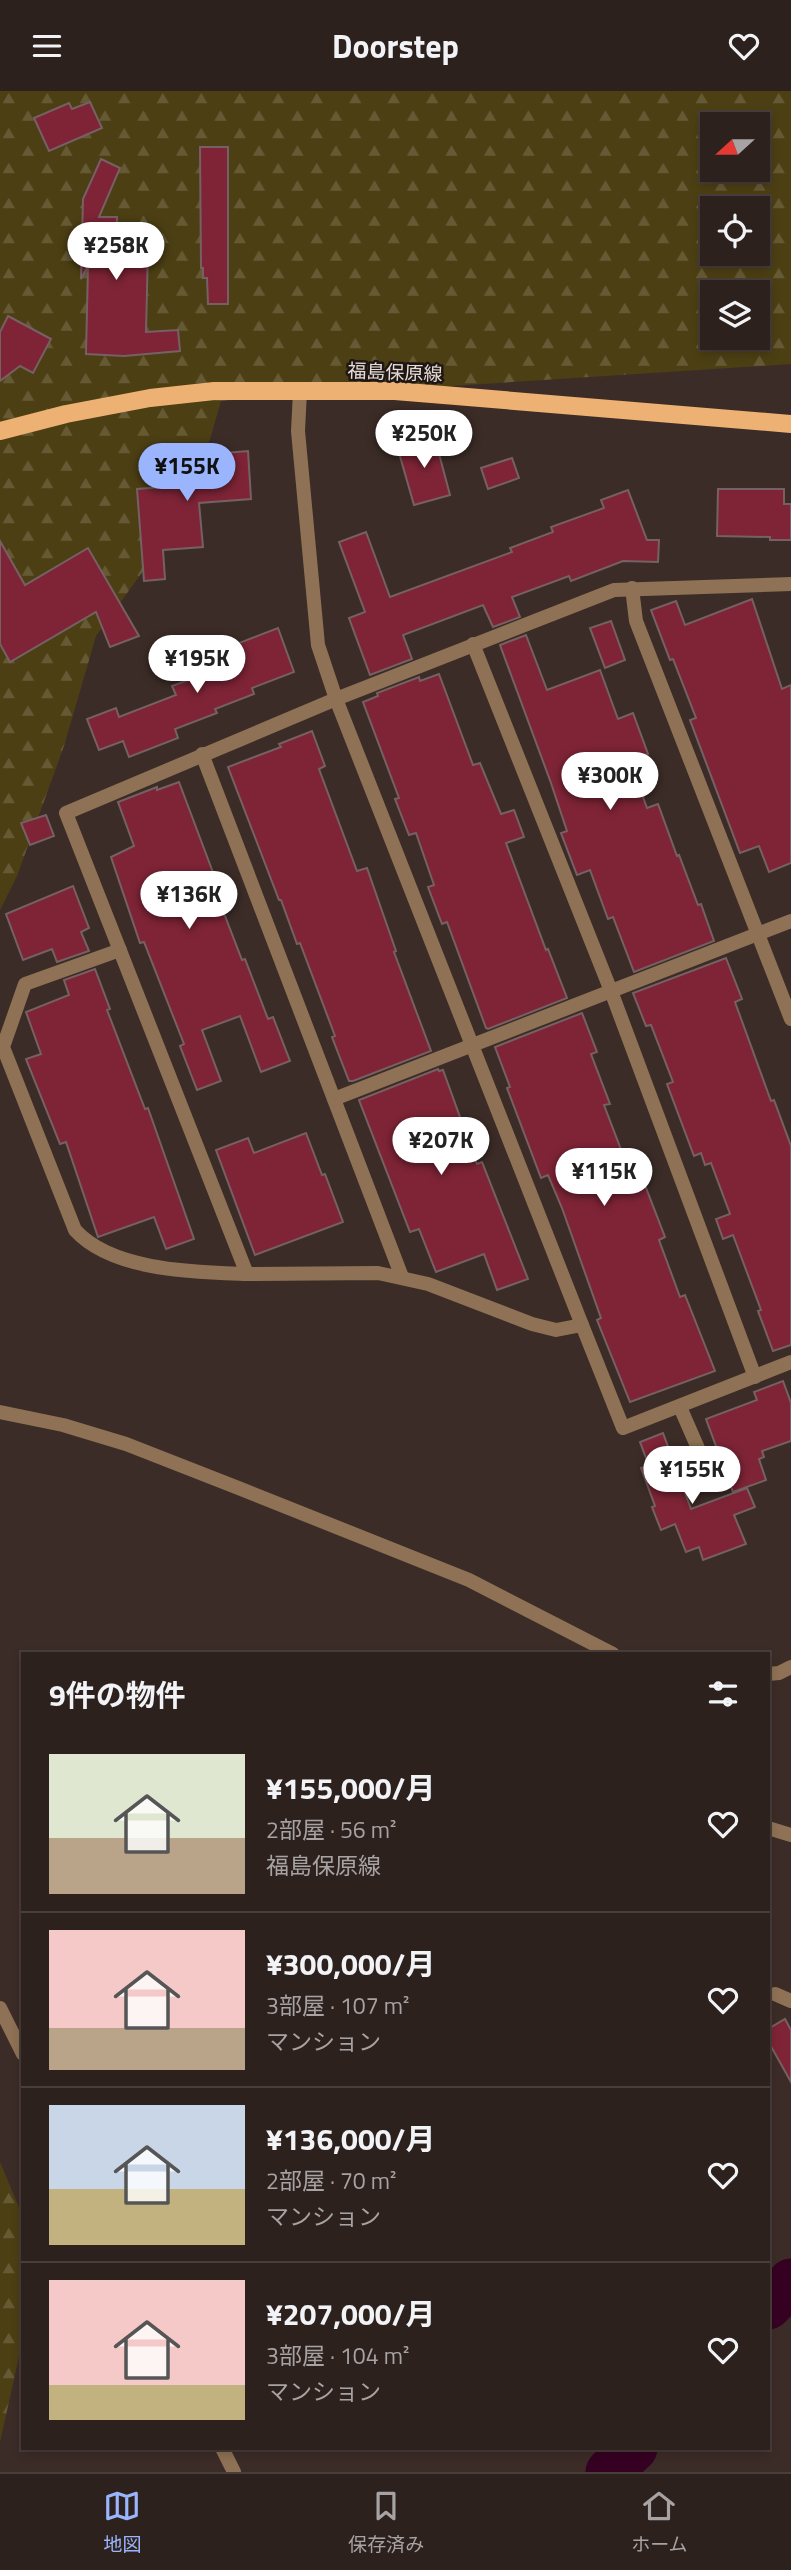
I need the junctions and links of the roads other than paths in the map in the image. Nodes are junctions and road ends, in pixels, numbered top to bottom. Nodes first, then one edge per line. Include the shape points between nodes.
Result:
1 (300, 391) junction
2 (791, 423) edge
3 (0, 431) edge
4 (791, 584) edge
5 (632, 588) junction
6 (473, 644) junction
7 (336, 699) junction
8 (202, 754) junction
9 (791, 921) edge
10 (758, 934) junction
11 (120, 950) junction
12 (611, 991) junction
13 (791, 1019) edge
14 (471, 1045) junction
15 (334, 1099) junction
16 (247, 1274) junction
17 (401, 1277) junction
18 (582, 1325) junction
19 (791, 1362) edge
20 (755, 1377) junction
21 (680, 1407) junction
22 (0, 1412) edge
23 (711, 1478) dead end
24 (609, 1652) edge
25 (791, 1667) edge
26 (770, 1674) edge
27 (770, 1829) edge
28 (791, 1835) edge
29 (775, 1994) dead end
30 (791, 2001) edge
31 (0, 2008) edge
32 (21, 2050) edge
33 (223, 2450) edge
34 (234, 2472) edge

1 - 2 main road, 福島保原線 via 395,391
1 - 3 main road, 福島保原線 via 214,391 150,398
1 - 7 street via 298,431 318,645
4 - 5 street
5 - 6 street via 614,590
5 - 10 street via 636,621
6 - 7 street
6 - 12 street
7 - 8 street
7 - 14 street
8 - 11 street via 66,813
8 - 15 street
9 - 10 street
10 - 12 street
10 - 13 street
11 - 16 street
11 - 16 street via 25,984 3,1047 65,1206 75,1230 88,1244 111,1254 165,1268
12 - 14 street
12 - 20 street
14 - 15 street
14 - 18 street
15 - 17 street
16 - 17 street via 378,1273
17 - 18 street via 532,1324 556,1330
18 - 21 street via 623,1428
19 - 20 street
20 - 21 street
21 - 23 street
22 - 24 street via 126,1444 253,1493 468,1580
25 - 26 street
27 - 28 street
29 - 30 street
31 - 32 street
33 - 34 street

